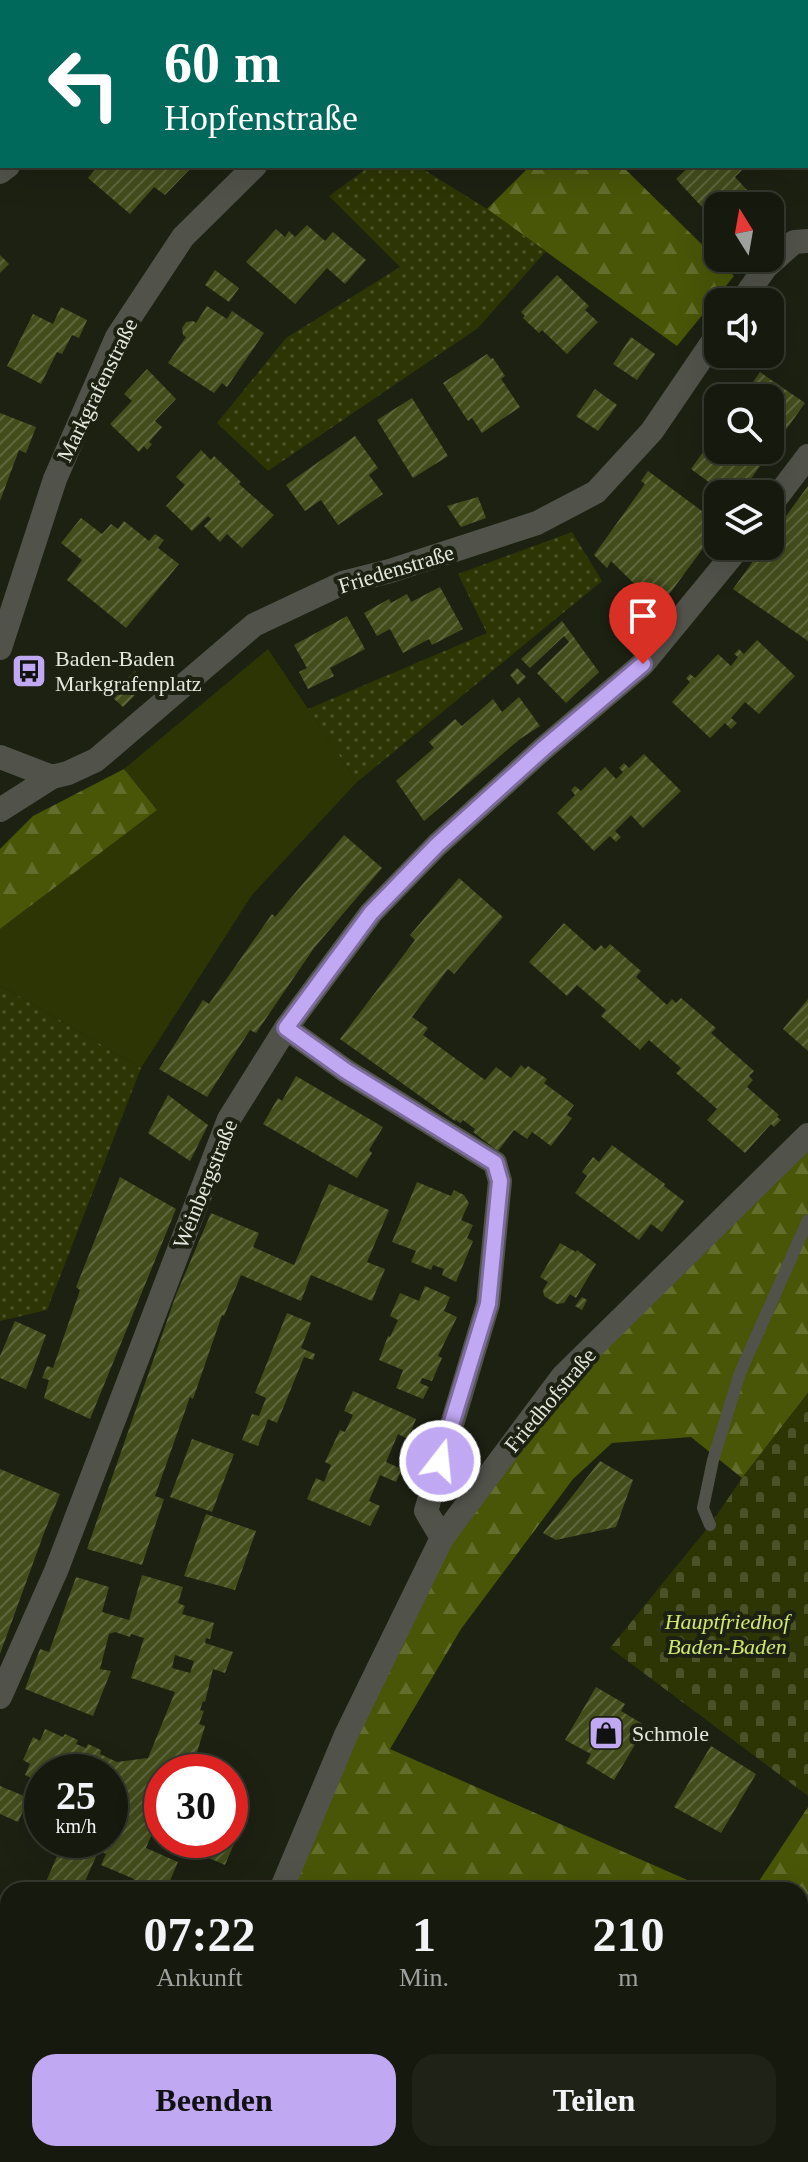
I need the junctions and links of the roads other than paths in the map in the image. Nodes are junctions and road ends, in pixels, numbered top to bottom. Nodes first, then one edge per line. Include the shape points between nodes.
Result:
1 (253, 168) edge
2 (808, 241) edge
3 (751, 288) edge
4 (704, 355) edge
5 (808, 456) edge
6 (784, 488) edge
7 (728, 560) edge
8 (0, 648) edge
9 (0, 757) edge
10 (52, 777) junction
11 (0, 810) edge
12 (286, 1028) junction
13 (808, 1135) edge
14 (808, 1220) edge
15 (710, 1525) dead end
16 (442, 1538) junction
17 (0, 1697) edge
18 (284, 1882) edge

1 - 8 street, Markgrafenstraße via 183,237 117,337 55,479
2 - 3 street via 794,242
4 - 10 street, Friedenstraße via 652,431 596,492 537,523 343,583 254,625 96,760
5 - 6 street
7 - 12 street, Weinbergstraße via 643,664 449,834 371,913
9 - 10 street
10 - 11 street, Friedenstraße
12 - 16 street via 495,1163 500,1181 488,1304 426,1511
12 - 17 street, Weinbergstraße via 229,1119 56,1571
13 - 16 street, Friedhofstraße via 563,1376
14 - 15 lane via 740,1373 703,1508
16 - 18 street, Friedhofstraße via 346,1735

